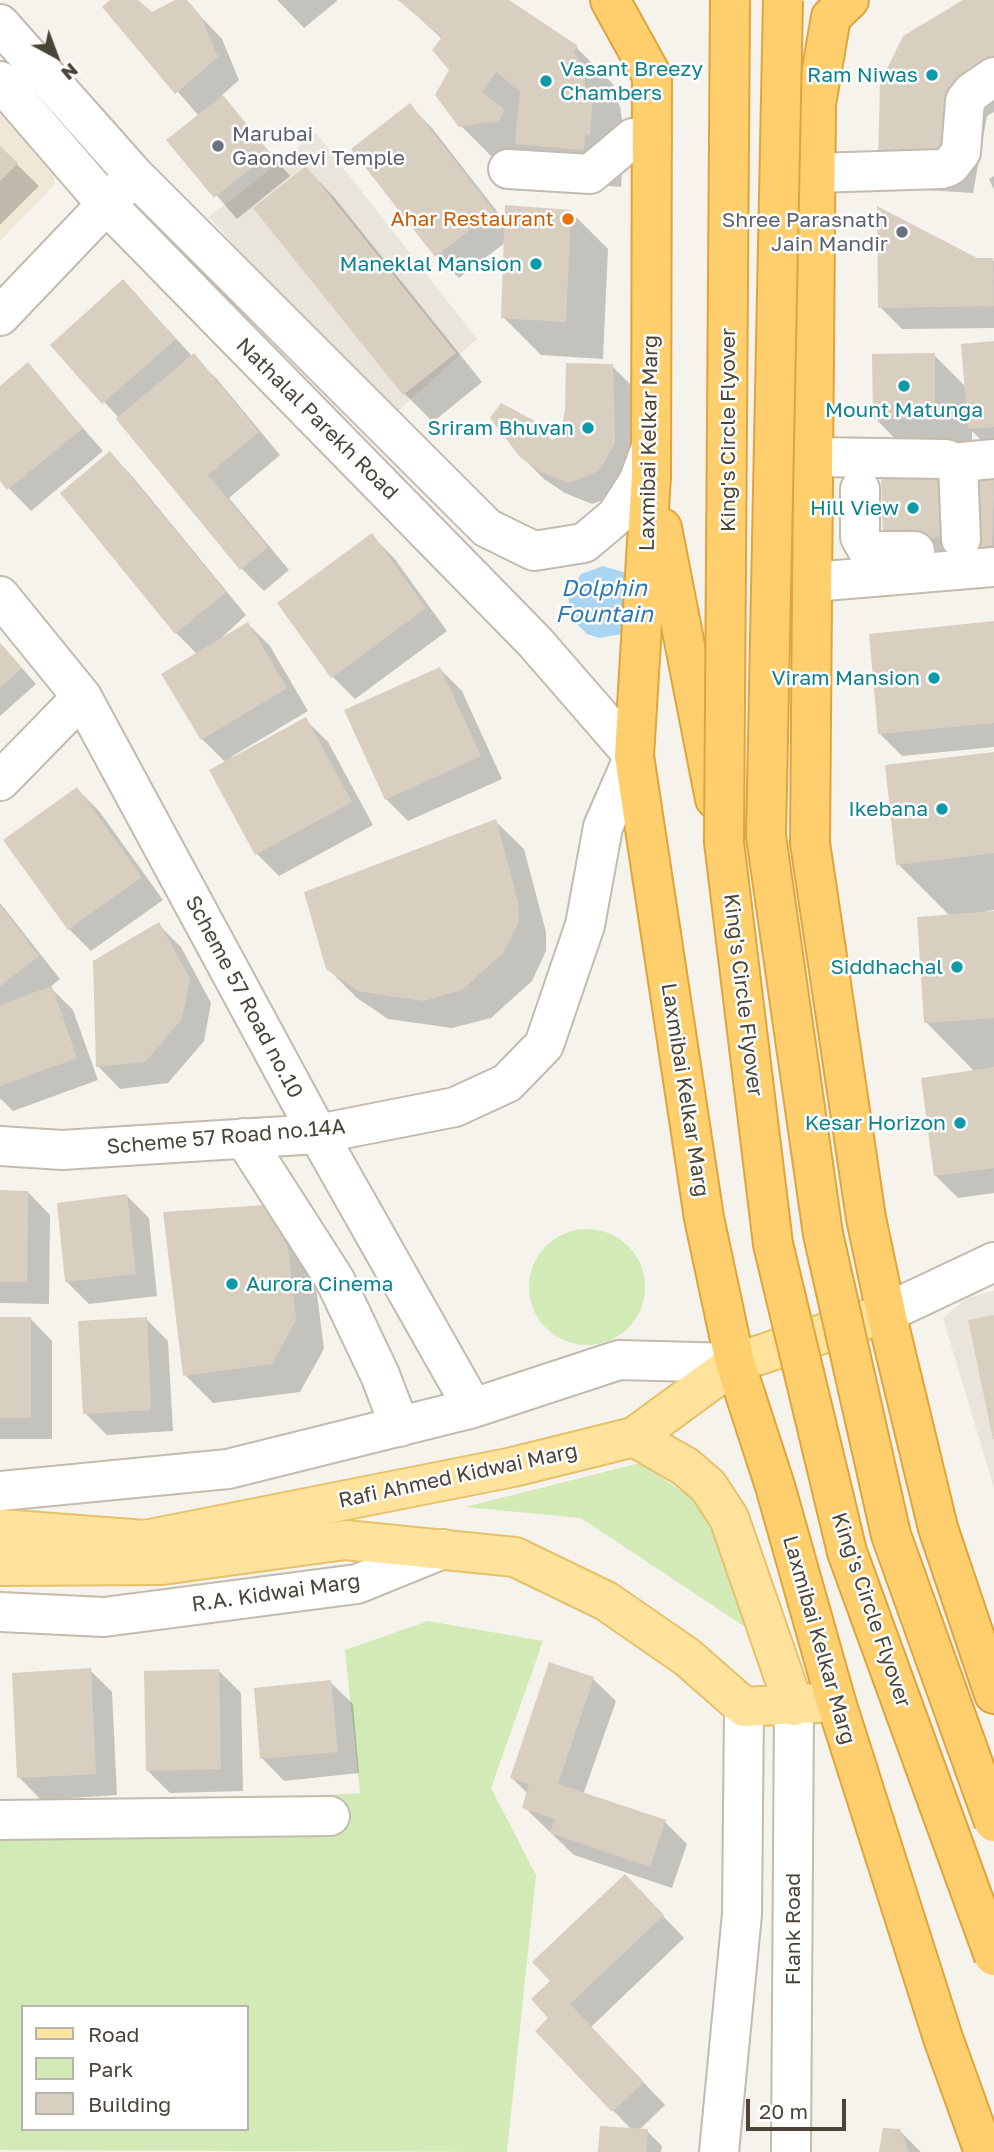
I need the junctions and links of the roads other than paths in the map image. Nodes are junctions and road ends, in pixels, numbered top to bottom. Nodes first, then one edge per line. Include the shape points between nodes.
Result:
1 (610, 0) edge
2 (712, 0) edge
3 (730, 0) edge
4 (740, 0) edge
5 (783, 0) edge
6 (849, 0) edge
7 (0, 24) edge
8 (994, 77) edge
9 (0, 81) edge
10 (652, 138) junction
11 (507, 160) dead end
12 (815, 173) junction
13 (134, 175) junction
14 (108, 206) junction
15 (0, 316) edge
16 (814, 457) junction
17 (946, 459) dead end
18 (994, 459) edge
19 (651, 461) junction
20 (860, 489) dead end
21 (868, 551) junction
22 (915, 551) dead end
23 (982, 558) edge
24 (813, 582) junction
25 (0, 596) edge
26 (82, 697) junction
27 (634, 756) junction
28 (0, 780) edge
29 (724, 842) junction
30 (318, 1133) junction
31 (244, 1138) junction
32 (0, 1146) edge
33 (994, 1262) edge
34 (886, 1312) junction
35 (735, 1363) junction
36 (473, 1408) junction
37 (400, 1427) junction
38 (634, 1437) junction
39 (0, 1491) edge
40 (0, 1530) edge
41 (443, 1549) junction
42 (0, 1566) edge
43 (0, 1612) edge
44 (994, 1694) edge
45 (836, 1702) junction
46 (794, 1706) junction
47 (744, 1707) junction
48 (330, 1816) dead end
49 (0, 1820) edge
50 (994, 1822) edge
51 (994, 1955) edge
52 (719, 2152) edge
53 (792, 2152) edge
54 (984, 2152) edge

1 - 10 highway, Laxmibai Kelkar Marg via 652,76
2 - 4 highway
3 - 29 highway, King's Circle Flyover, bridge
5 - 50 highway, King's Circle Flyover, bridge via 766,836 823,1234 891,1535
6 - 12 highway via 831,17 816,104
7 - 13 street, Nathalal Parekh Road
8 - 12 street via 965,101 961,152 950,166
9 - 14 street, Nathalal Parekh Road
10 - 11 street via 633,138 608,159
10 - 19 highway, Laxmibai Kelkar Marg
12 - 16 highway
13 - 14 street
13 - 19 street, Nathalal Parekh Road via 488,528 534,551 584,542 616,516
14 - 15 street
14 - 27 street, Nathalal Parekh Road via 526,632
16 - 17 street
16 - 24 highway
18 - 23 street via 958,465
19 - 27 highway, Laxmibai Kelkar Marg
19 - 29 highway, bridge
20 - 21 street via 860,537
21 - 22 street
21 - 24 street
23 - 24 street
24 - 34 highway via 810,843 866,1218
25 - 26 street, Scheme 57 Road no.10
26 - 28 street
26 - 30 street, Scheme 57 Road no.10
27 - 30 street, Scheme 57 Road no.14A via 603,827 585,925 544,1045 507,1083 455,1107
27 - 35 highway, Laxmibai Kelkar Marg via 704,1218
29 - 51 highway, King's Circle Flyover, bridge via 774,1244 847,1552
30 - 31 street, Scheme 57 Road no.14A
30 - 36 street, Scheme 57 Road no.10
31 - 32 street, Scheme 57 Road no.14A via 62,1150
31 - 37 street via 335,1280
33 - 34 street
34 - 35 main road, Rafi Ahmed Kidwai Marg
34 - 44 highway via 938,1528
35 - 36 street via 620,1360
35 - 38 main road, Rafi Ahmed Kidwai Marg
35 - 45 highway, Laxmibai Kelkar Marg
36 - 37 street
37 - 39 street via 228,1469
38 - 40 main road, Rafi Ahmed Kidwai Marg via 513,1467 145,1540
38 - 46 main road via 686,1467 708,1486 729,1518
41 - 42 main road via 345,1540 162,1565
41 - 43 street, R.A. Kidwai Marg via 356,1584 104,1617
41 - 47 main road, R.A. Kidwai Marg via 515,1557 606,1601 687,1657
45 - 46 main road
45 - 54 highway, Laxmibai Kelkar Marg
46 - 47 main road
46 - 53 street, Flank Road
47 - 52 street via 742,1914
48 - 49 street

